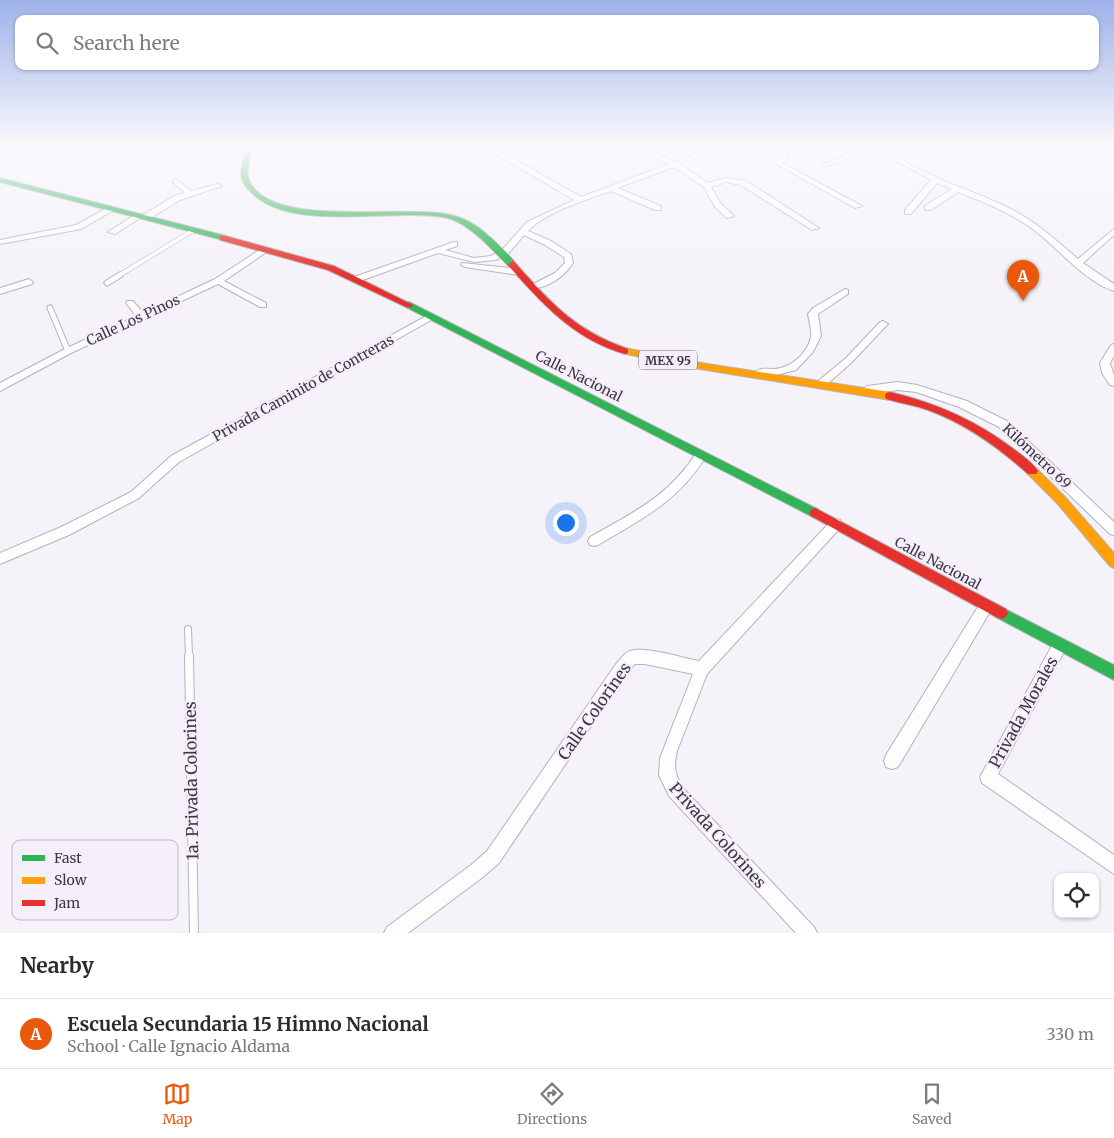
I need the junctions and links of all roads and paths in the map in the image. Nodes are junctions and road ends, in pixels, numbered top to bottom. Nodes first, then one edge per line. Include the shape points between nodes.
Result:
1 (956, 189) edge
2 (37, 190) edge
3 (185, 190) edge
4 (206, 190) edge
5 (251, 190) edge
6 (562, 190) edge
7 (606, 190) edge
8 (614, 190) edge
9 (709, 190) edge
10 (753, 190) edge
11 (827, 190) edge
12 (927, 190) edge
13 (957, 190) edge
14 (190, 194) junction
15 (580, 200) junction
16 (858, 206) dead end
17 (658, 208) dead end
18 (928, 208) dead end
19 (112, 209) junction
20 (908, 212) dead end
21 (730, 216) dead end
22 (141, 217) junction
23 (815, 228) dead end
24 (192, 231) junction
25 (522, 231) junction
26 (1114, 231) edge
27 (112, 232) dead end
28 (0, 242) edge
29 (454, 244) dead end
30 (437, 250) junction
31 (264, 251) junction
32 (424, 255) junction
33 (1078, 262) junction
34 (519, 272) junction
35 (357, 279) junction
36 (218, 280) junction
37 (30, 282) dead end
38 (107, 283) dead end
39 (533, 286) junction
40 (1114, 288) edge
41 (0, 291) edge
42 (845, 292) dead end
43 (130, 302) dead end
44 (263, 305) dead end
45 (50, 308) dead end
46 (141, 316) junction
47 (430, 317) junction
48 (883, 324) dead end
49 (1114, 347) edge
50 (68, 351) junction
51 (740, 372) junction
52 (1114, 383) edge
53 (821, 384) junction
54 (0, 387) edge
55 (861, 391) junction
56 (701, 455) junction
57 (836, 524) junction
58 (1112, 525) edge
59 (594, 541) dead end
60 (0, 558) edge
61 (1114, 562) edge
62 (986, 606) junction
63 (188, 629) dead end
64 (1060, 645) junction
65 (702, 669) junction
66 (1114, 673) edge
67 (892, 761) dead end
68 (1114, 864) edge
69 (194, 933) edge
70 (393, 933) edge
71 (808, 933) edge

1 - 18 street
2 - 19 street, Calle Nacional
3 - 14 street
4 - 14 street
5 - 34 street, MEX 95, bridge via 270,204 304,213 447,216 463,222 490,241
6 - 15 street
7 - 15 street
8 - 17 street
9 - 21 street via 718,205
10 - 23 street
11 - 16 street
12 - 20 street
13 - 33 street via 1024,220
14 - 22 street
15 - 25 street via 546,215
19 - 22 street, Calle Nacional
19 - 28 street via 78,226
22 - 24 street, Calle Nacional
22 - 27 street
24 - 31 street, Calle Nacional
24 - 38 lane
25 - 30 street via 505,252 486,260
25 - 39 street via 568,256 569,263 564,270
26 - 33 street
29 - 30 street
30 - 32 street
31 - 35 street, Calle Nacional via 331,268
31 - 36 street, Calle Los Pinos
32 - 34 street via 476,268
32 - 35 street
33 - 40 street
34 - 39 street, MEX 95
35 - 47 street, Calle Nacional
36 - 44 street
36 - 46 street, Calle Los Pinos
37 - 41 street
39 - 51 street, MEX 95 via 559,317 599,342 630,353
42 - 51 street via 813,314 814,343 793,368 776,372
43 - 46 street
45 - 50 lane
46 - 50 street, Calle Los Pinos
47 - 56 street, Calle Nacional
47 - 60 street, Privada Caminito de Contreras via 175,459 135,495 65,531
48 - 53 street
49 - 52 street via 1105,363
50 - 54 street, Calle Los Pinos
51 - 53 street, MEX 95
53 - 55 street, MEX 95
55 - 58 street, Kilómetro 69 via 898,386 917,389 942,395 983,412 1004,424
55 - 61 street, MEX 95 via 930,405 988,435 1053,491
56 - 57 street, Calle Nacional
56 - 59 street via 677,487
57 - 62 street, Calle Nacional
57 - 65 street
62 - 64 street, Calle Nacional
62 - 67 street
63 - 69 lane, 1a. Privada Colorines
64 - 66 street, Calle Nacional
64 - 68 street, Privada Morales via 988,777
65 - 70 street, Calle Colorines via 645,656 632,657 493,857
65 - 71 street, Privada Colorines via 669,751 666,777 679,796

